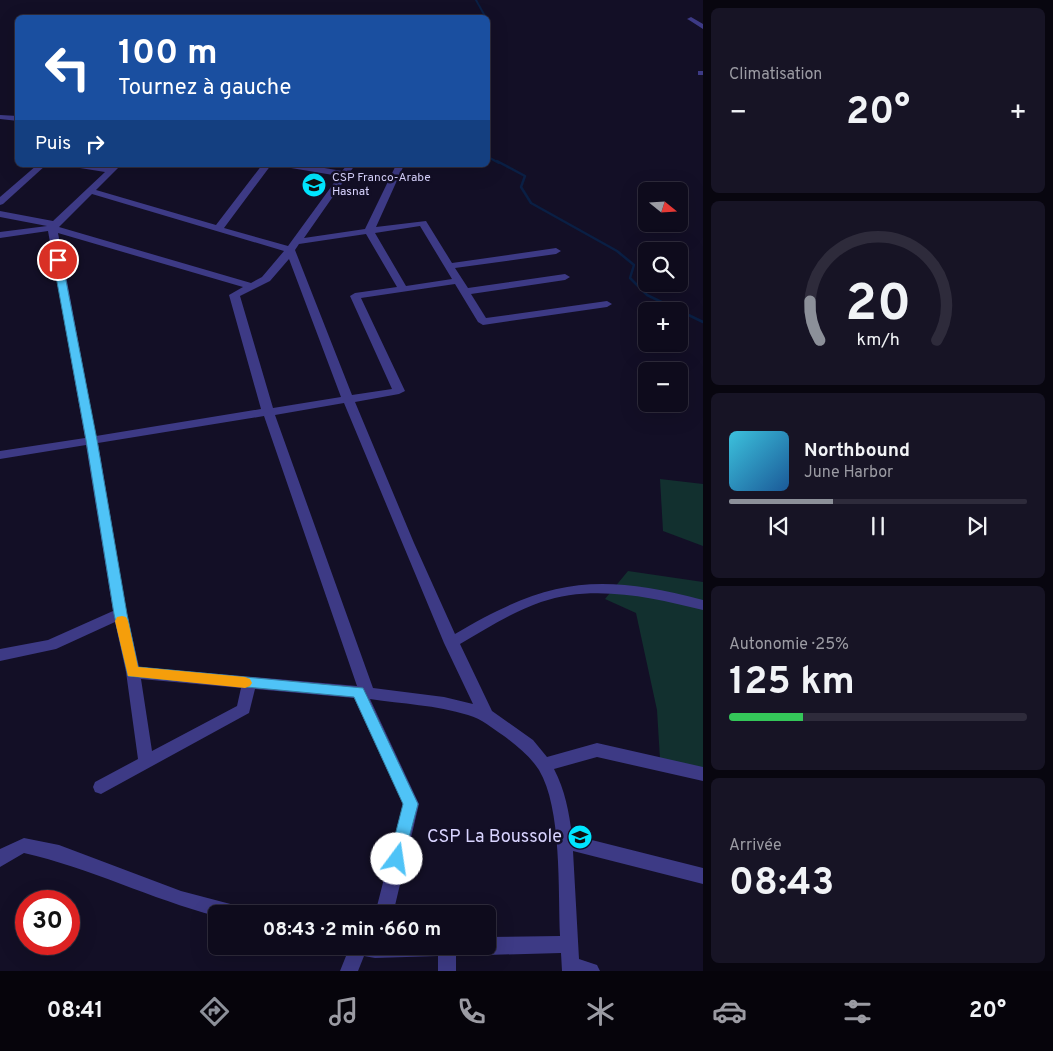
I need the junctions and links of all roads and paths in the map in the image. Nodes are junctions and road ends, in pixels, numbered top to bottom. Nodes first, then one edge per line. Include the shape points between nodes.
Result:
1 (691, 19) dead end
2 (703, 27) edge
3 (0, 116) edge
4 (15, 118) edge
5 (40, 167) edge
6 (265, 167) edge
7 (303, 167) edge
8 (349, 167) edge
9 (399, 167) edge
10 (114, 168) edge
11 (344, 174) junction
12 (90, 191) junction
13 (0, 202) edge
14 (0, 214) edge
15 (53, 226) junction
16 (218, 229) junction
17 (369, 231) junction
18 (0, 235) edge
19 (293, 246) junction
20 (556, 250) dead end
21 (449, 266) junction
22 (565, 277) dead end
23 (458, 281) junction
24 (251, 286) junction
25 (403, 289) junction
26 (464, 292) junction
27 (607, 304) dead end
28 (347, 400) junction
29 (268, 412) junction
30 (91, 440) junction
31 (0, 456) edge
32 (703, 605) edge
33 (120, 614) junction
34 (451, 643) junction
35 (0, 655) edge
36 (133, 672) junction
37 (249, 683) junction
38 (363, 693) junction
39 (486, 716) junction
40 (146, 762) junction
41 (544, 765) junction
42 (703, 774) edge
43 (100, 787) dead end
44 (564, 841) junction
45 (4, 851) edge
46 (703, 876) edge
47 (386, 905) edge
48 (208, 906) edge
49 (569, 944) junction
50 (496, 946) edge
51 (361, 955) edge
52 (447, 955) edge
53 (571, 968) edge
54 (349, 971) edge
55 (447, 971) edge
56 (591, 971) edge

1 - 2 street
3 - 4 street
5 - 13 street
6 - 16 street
7 - 11 street
8 - 11 street
9 - 17 street
10 - 12 street
11 - 19 street
12 - 15 street
12 - 16 street
14 - 15 street
15 - 18 street
15 - 24 street
15 - 30 street
16 - 19 street
17 - 19 street
17 - 21 street via 423,223
17 - 25 street
19 - 24 street via 266,279
19 - 28 street
20 - 21 street
21 - 23 street
22 - 26 street
23 - 25 street
23 - 26 street
24 - 29 street via 234,295
25 - 28 street via 355,296 400,391
26 - 27 street via 482,322
28 - 29 street
28 - 34 street
29 - 30 street
29 - 38 street
30 - 31 street
30 - 33 street
32 - 34 street via 614,588 549,594
33 - 35 street via 51,645
33 - 36 street
34 - 39 street
36 - 37 street
36 - 40 street
37 - 38 street
37 - 40 street via 244,709
38 - 39 street via 444,703
38 - 47 street via 410,804
39 - 41 street via 528,745
40 - 43 street
41 - 42 street via 597,750
41 - 44 street via 560,808
44 - 46 street
44 - 49 street
45 - 48 street via 24,845 59,853
49 - 50 street
49 - 53 street
51 - 54 street
52 - 55 street
53 - 56 street

